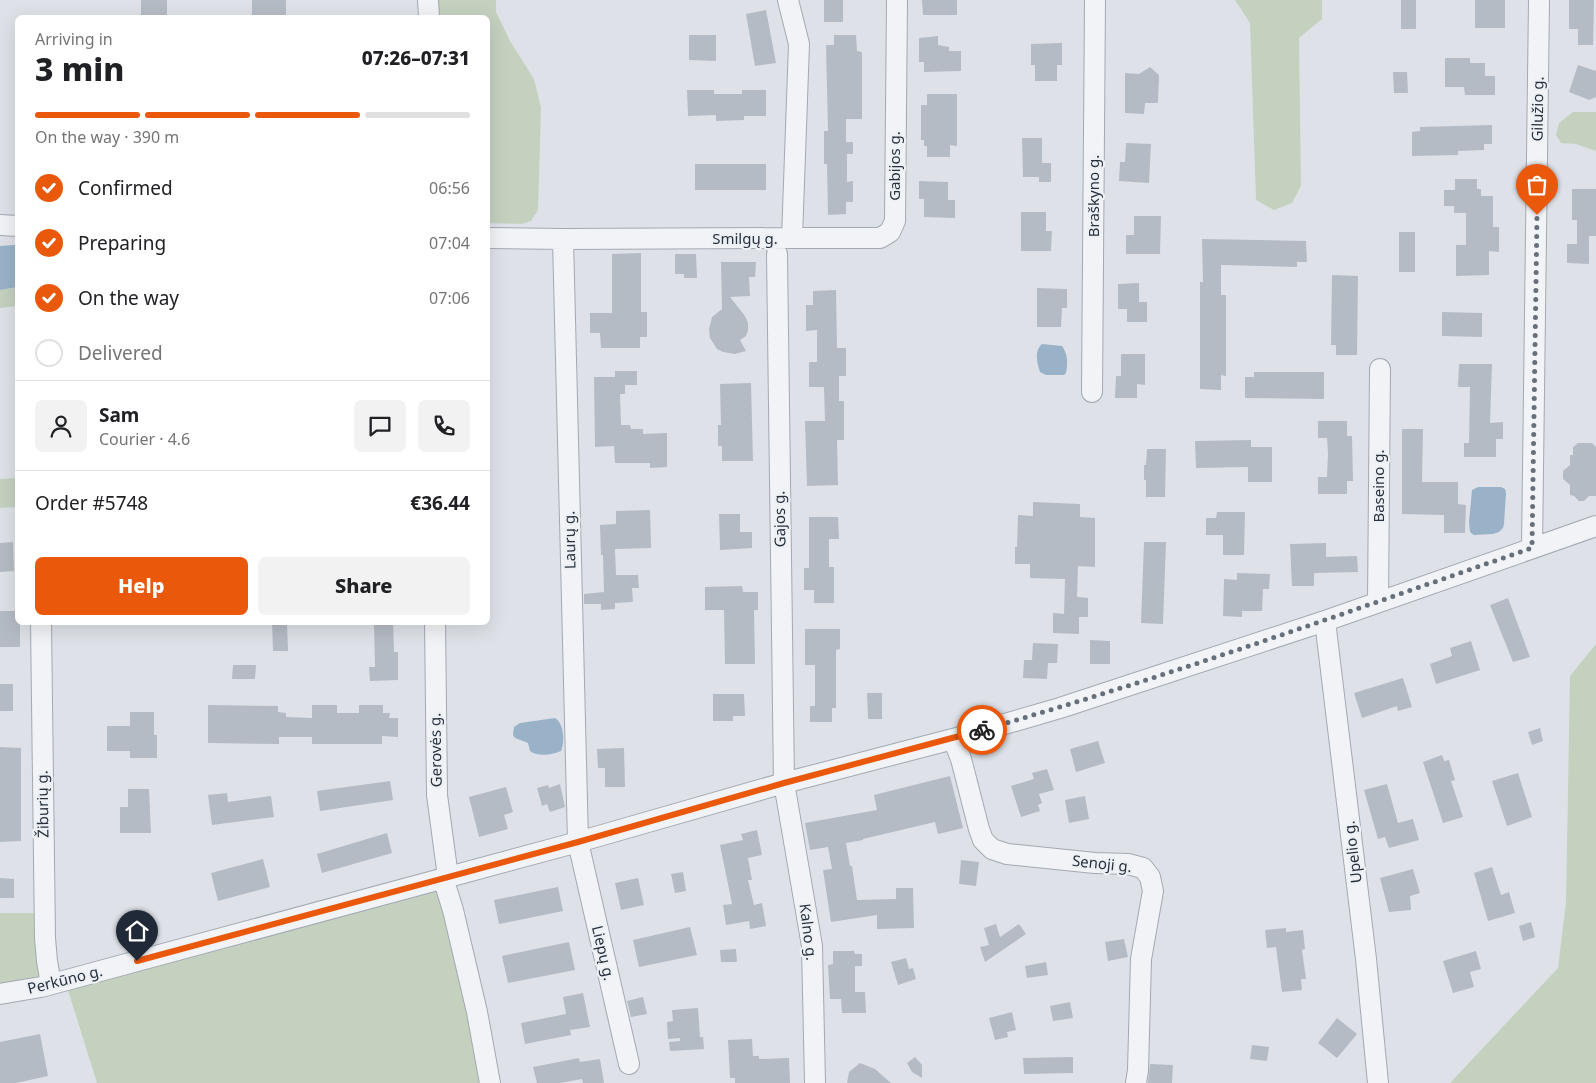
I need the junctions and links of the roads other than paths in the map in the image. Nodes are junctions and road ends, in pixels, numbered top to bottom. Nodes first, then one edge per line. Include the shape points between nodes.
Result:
1 (428, 0) edge
2 (788, 0) edge
3 (897, 0) edge
4 (1095, 0) edge
5 (1540, 0) edge
6 (429, 15) edge
7 (0, 226) edge
8 (15, 226) edge
9 (490, 238) edge
10 (792, 238) junction
11 (563, 239) junction
12 (776, 254) dead end
13 (1380, 369) dead end
14 (1092, 392) dead end
15 (1596, 526) edge
16 (1532, 548) junction
17 (1378, 602) junction
18 (1325, 620) junction
19 (41, 625) edge
20 (435, 625) edge
21 (953, 739) junction
22 (784, 783) junction
23 (578, 842) junction
24 (446, 877) junction
25 (52, 984) junction
26 (0, 994) edge
27 (628, 1064) dead end
28 (490, 1083) edge
29 (815, 1083) edge
30 (1136, 1083) edge
31 (1378, 1083) edge

1 - 6 street
2 - 10 street, Smilgų g. via 799,44
3 - 10 street, Gabijos g. via 895,221 890,232 880,238
4 - 14 street, Braškyno g.
5 - 16 street, Gilužio g.
7 - 8 street
9 - 11 street, Smilgų g.
10 - 11 street, Smilgų g.
11 - 23 street, Laurų g.
12 - 22 street, Gajos g.
13 - 17 street, Baseino g.
15 - 16 street, Perkūno g.
16 - 17 street, Perkūno g.
17 - 18 street, Perkūno g.
18 - 21 street, Perkūno g. via 1060,708
18 - 31 street, Upelio g.
19 - 25 street, Žiburių g. via 45,938
20 - 24 street, Gerovės g. via 436,796
21 - 22 street, Perkūno g.
21 - 30 street, Senoji g. via 979,829 992,850 1128,864 1143,868 1150,877 1153,891 1141,959
22 - 23 street, Perkūno g.
22 - 29 street, Kalno g. via 812,946
23 - 24 street, Perkūno g.
23 - 27 street, Liepų g.
24 - 25 street, Perkūno g.
24 - 28 street, Gerovės g.
25 - 26 street, Perkūno g.

